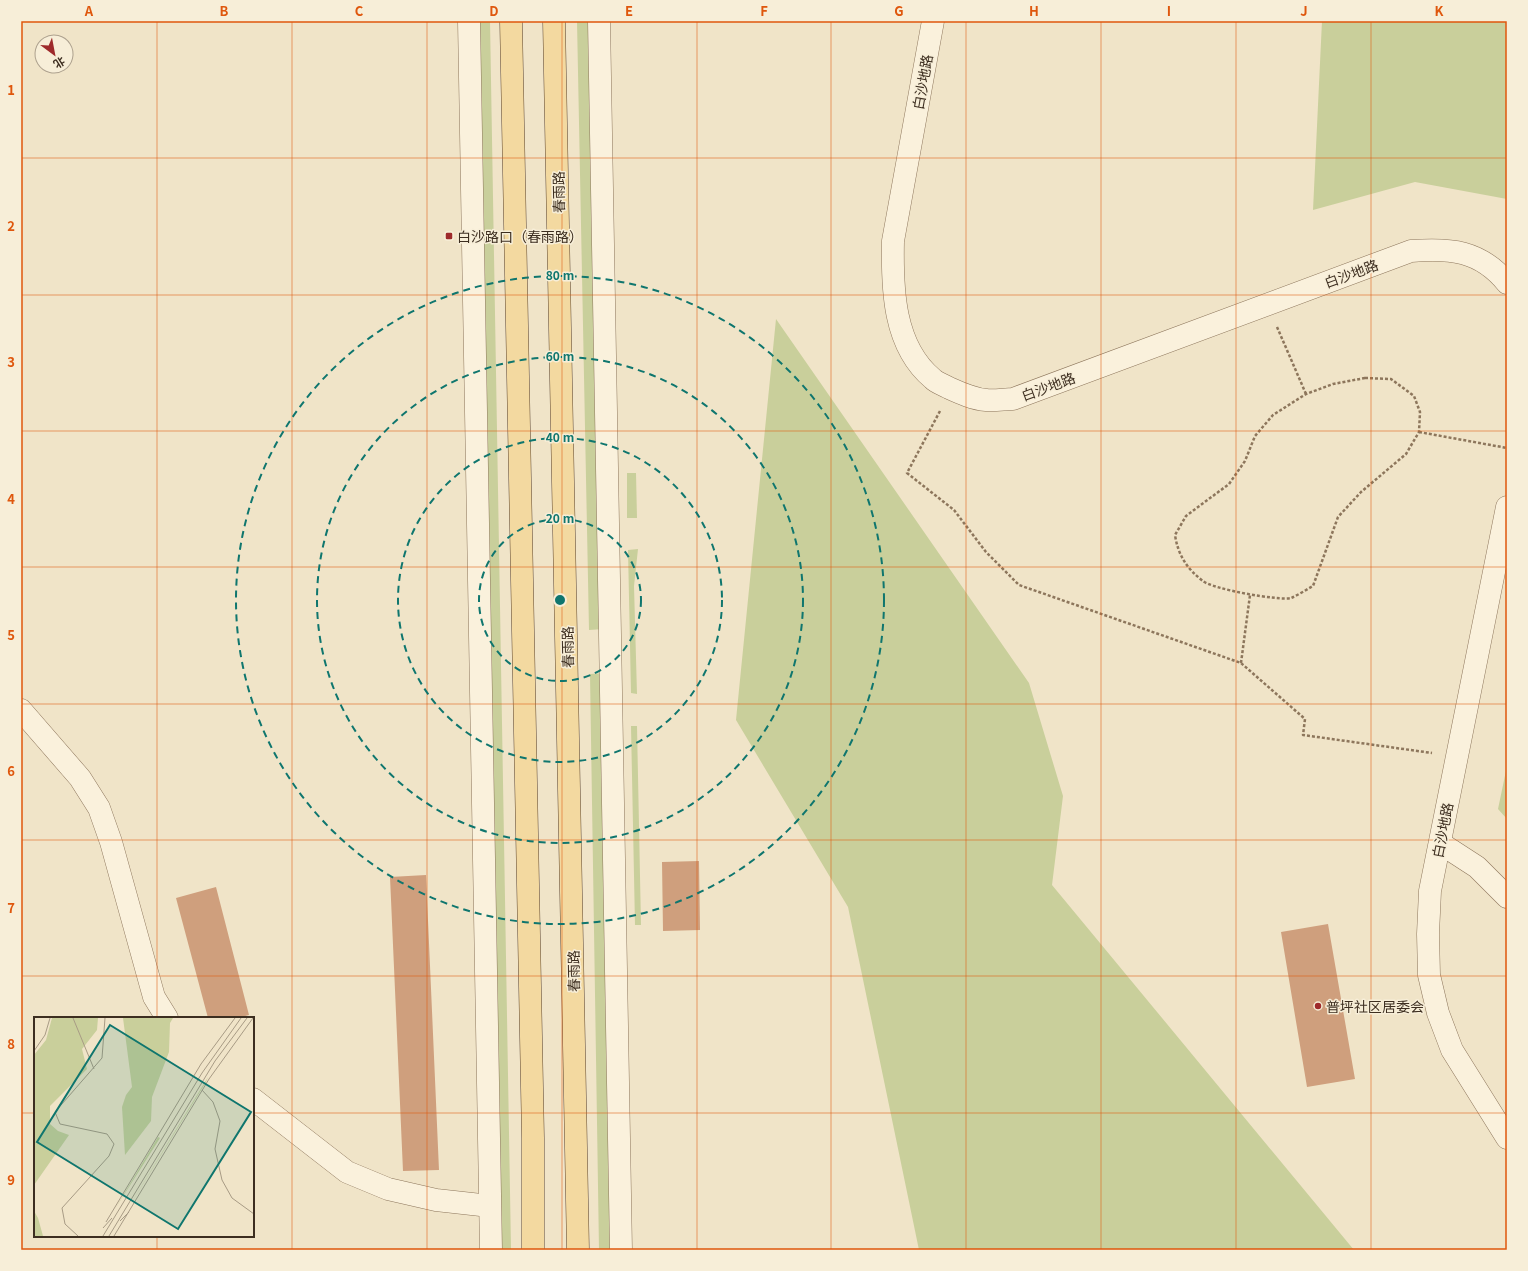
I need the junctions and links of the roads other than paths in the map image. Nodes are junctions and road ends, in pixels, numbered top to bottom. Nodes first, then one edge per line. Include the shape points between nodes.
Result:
1 (469, 21) edge
2 (511, 21) edge
3 (554, 21) edge
4 (599, 21) edge
5 (933, 21) edge
6 (1507, 282) edge
7 (1507, 507) edge
8 (21, 710) edge
9 (1440, 843) junction
10 (1507, 897) edge
11 (165, 1017) edge
12 (254, 1100) edge
13 (1507, 1138) edge
14 (490, 1206) junction
15 (491, 1250) edge
16 (533, 1250) edge
17 (578, 1250) edge
18 (621, 1250) edge

1 - 14 street
2 - 16 main road
3 - 17 main road, 春雨路
4 - 18 street
5 - 6 street, 白沙地路 via 893,241 892,271 901,330 913,358 933,379 951,389 986,400 1013,399 1411,251 1437,249 1463,252 1485,262
7 - 9 street, 白沙地路
8 - 11 street via 80,778 99,808 111,842 154,997
9 - 10 street via 1477,867
9 - 13 street, 白沙地路 via 1430,890 1429,975 1438,1013 1452,1050
12 - 14 street via 347,1172 388,1189 436,1200
14 - 15 street

